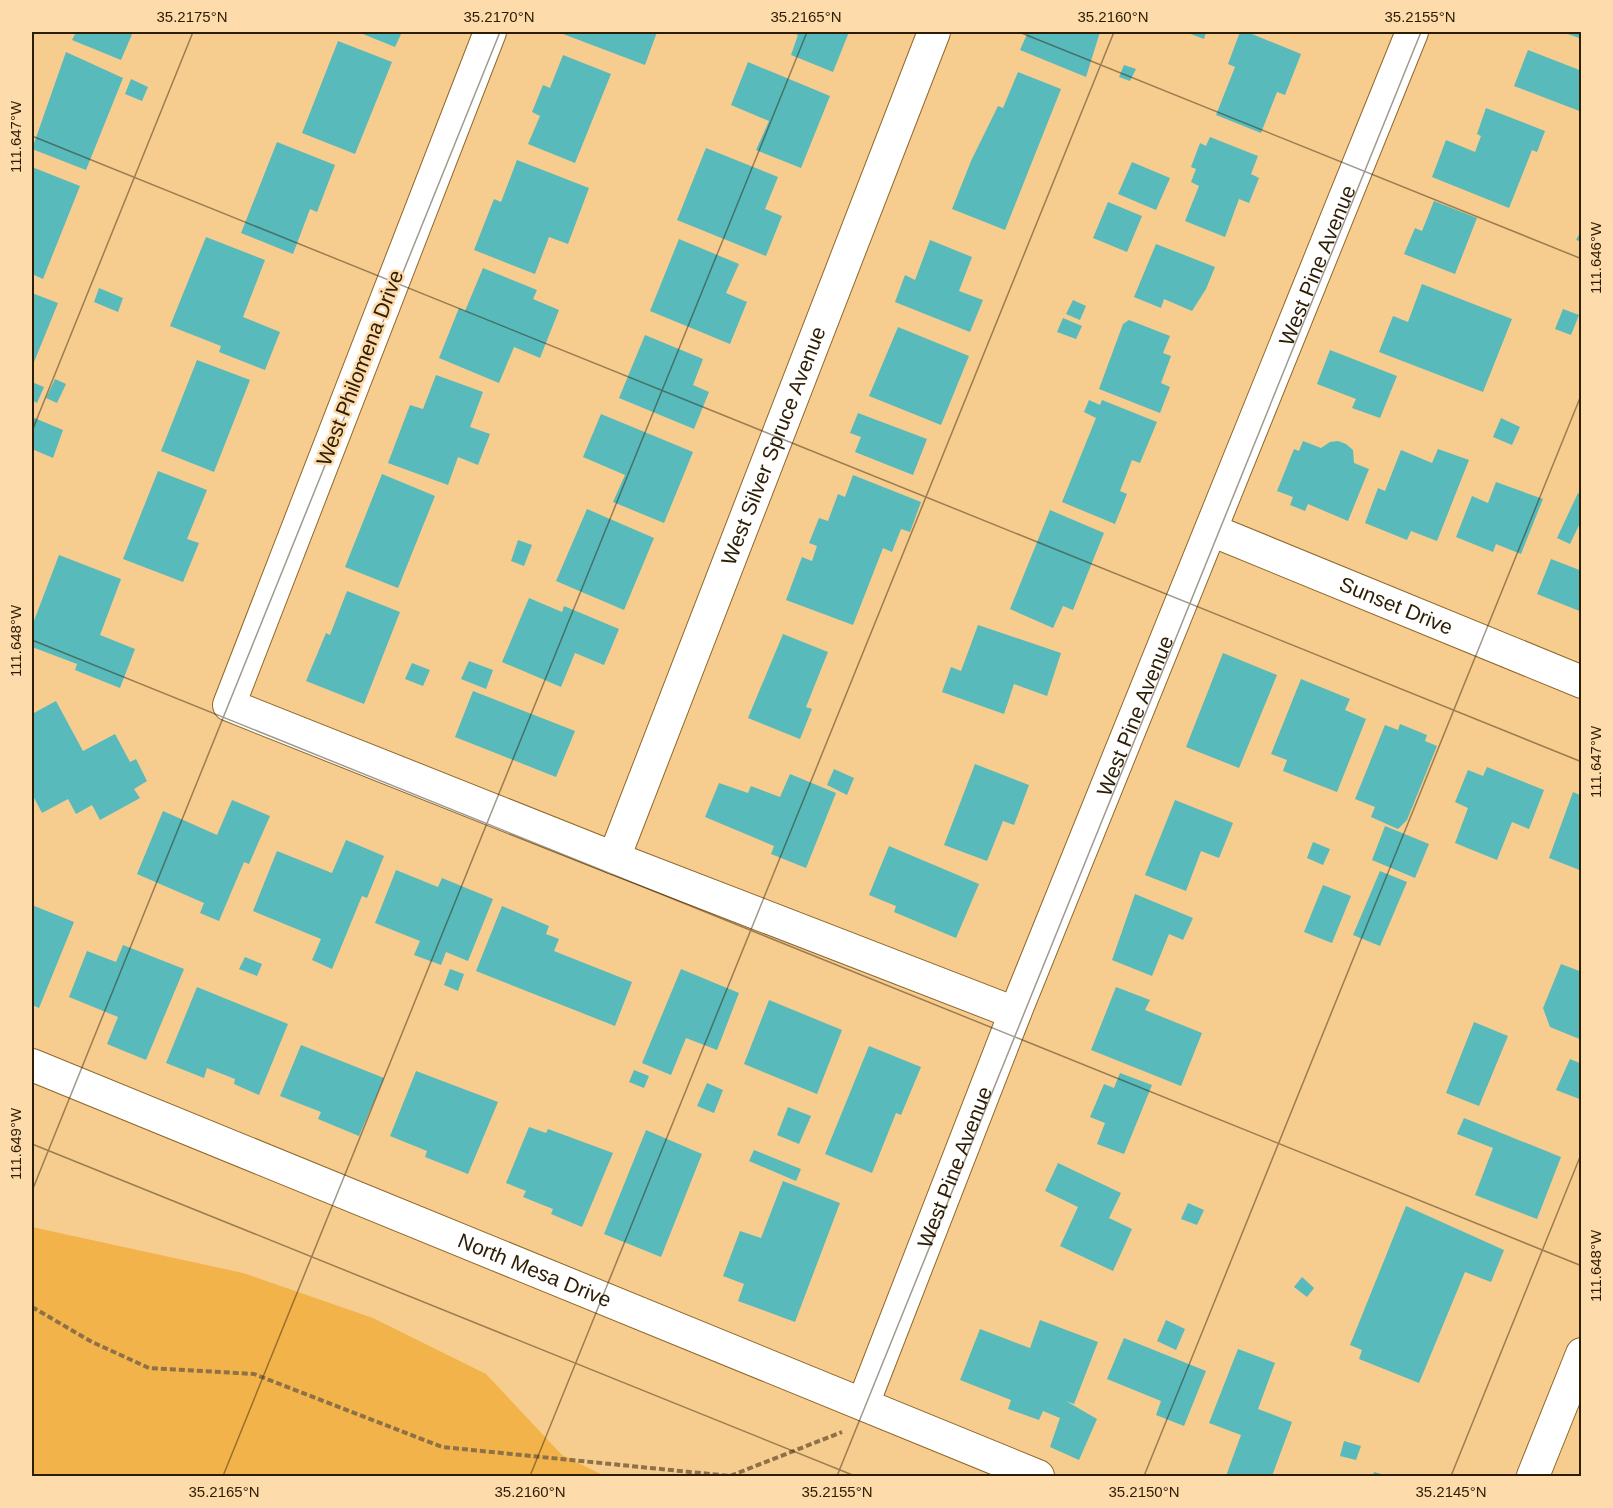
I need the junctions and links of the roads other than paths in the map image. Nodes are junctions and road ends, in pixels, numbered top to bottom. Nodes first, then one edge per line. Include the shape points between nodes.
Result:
1 (490, 32) edge
2 (934, 32) edge
3 (1412, 32) edge
4 (1211, 530) junction
5 (1581, 682) edge
6 (614, 858) junction
7 (1015, 1013) junction
8 (32, 1065) edge
9 (1581, 1354) edge
10 (875, 1409) junction
11 (1038, 1476) edge
12 (1533, 1476) edge

1 - 6 street, West Philomena Drive via 229,705
2 - 6 street, West Silver Spruce Avenue
3 - 4 street, West Pine Avenue
4 - 5 street, Sunset Drive
4 - 7 street, West Pine Avenue
6 - 7 street
7 - 10 street, West Pine Avenue
8 - 10 street, North Mesa Drive
9 - 12 street
10 - 11 street, North Mesa Drive

